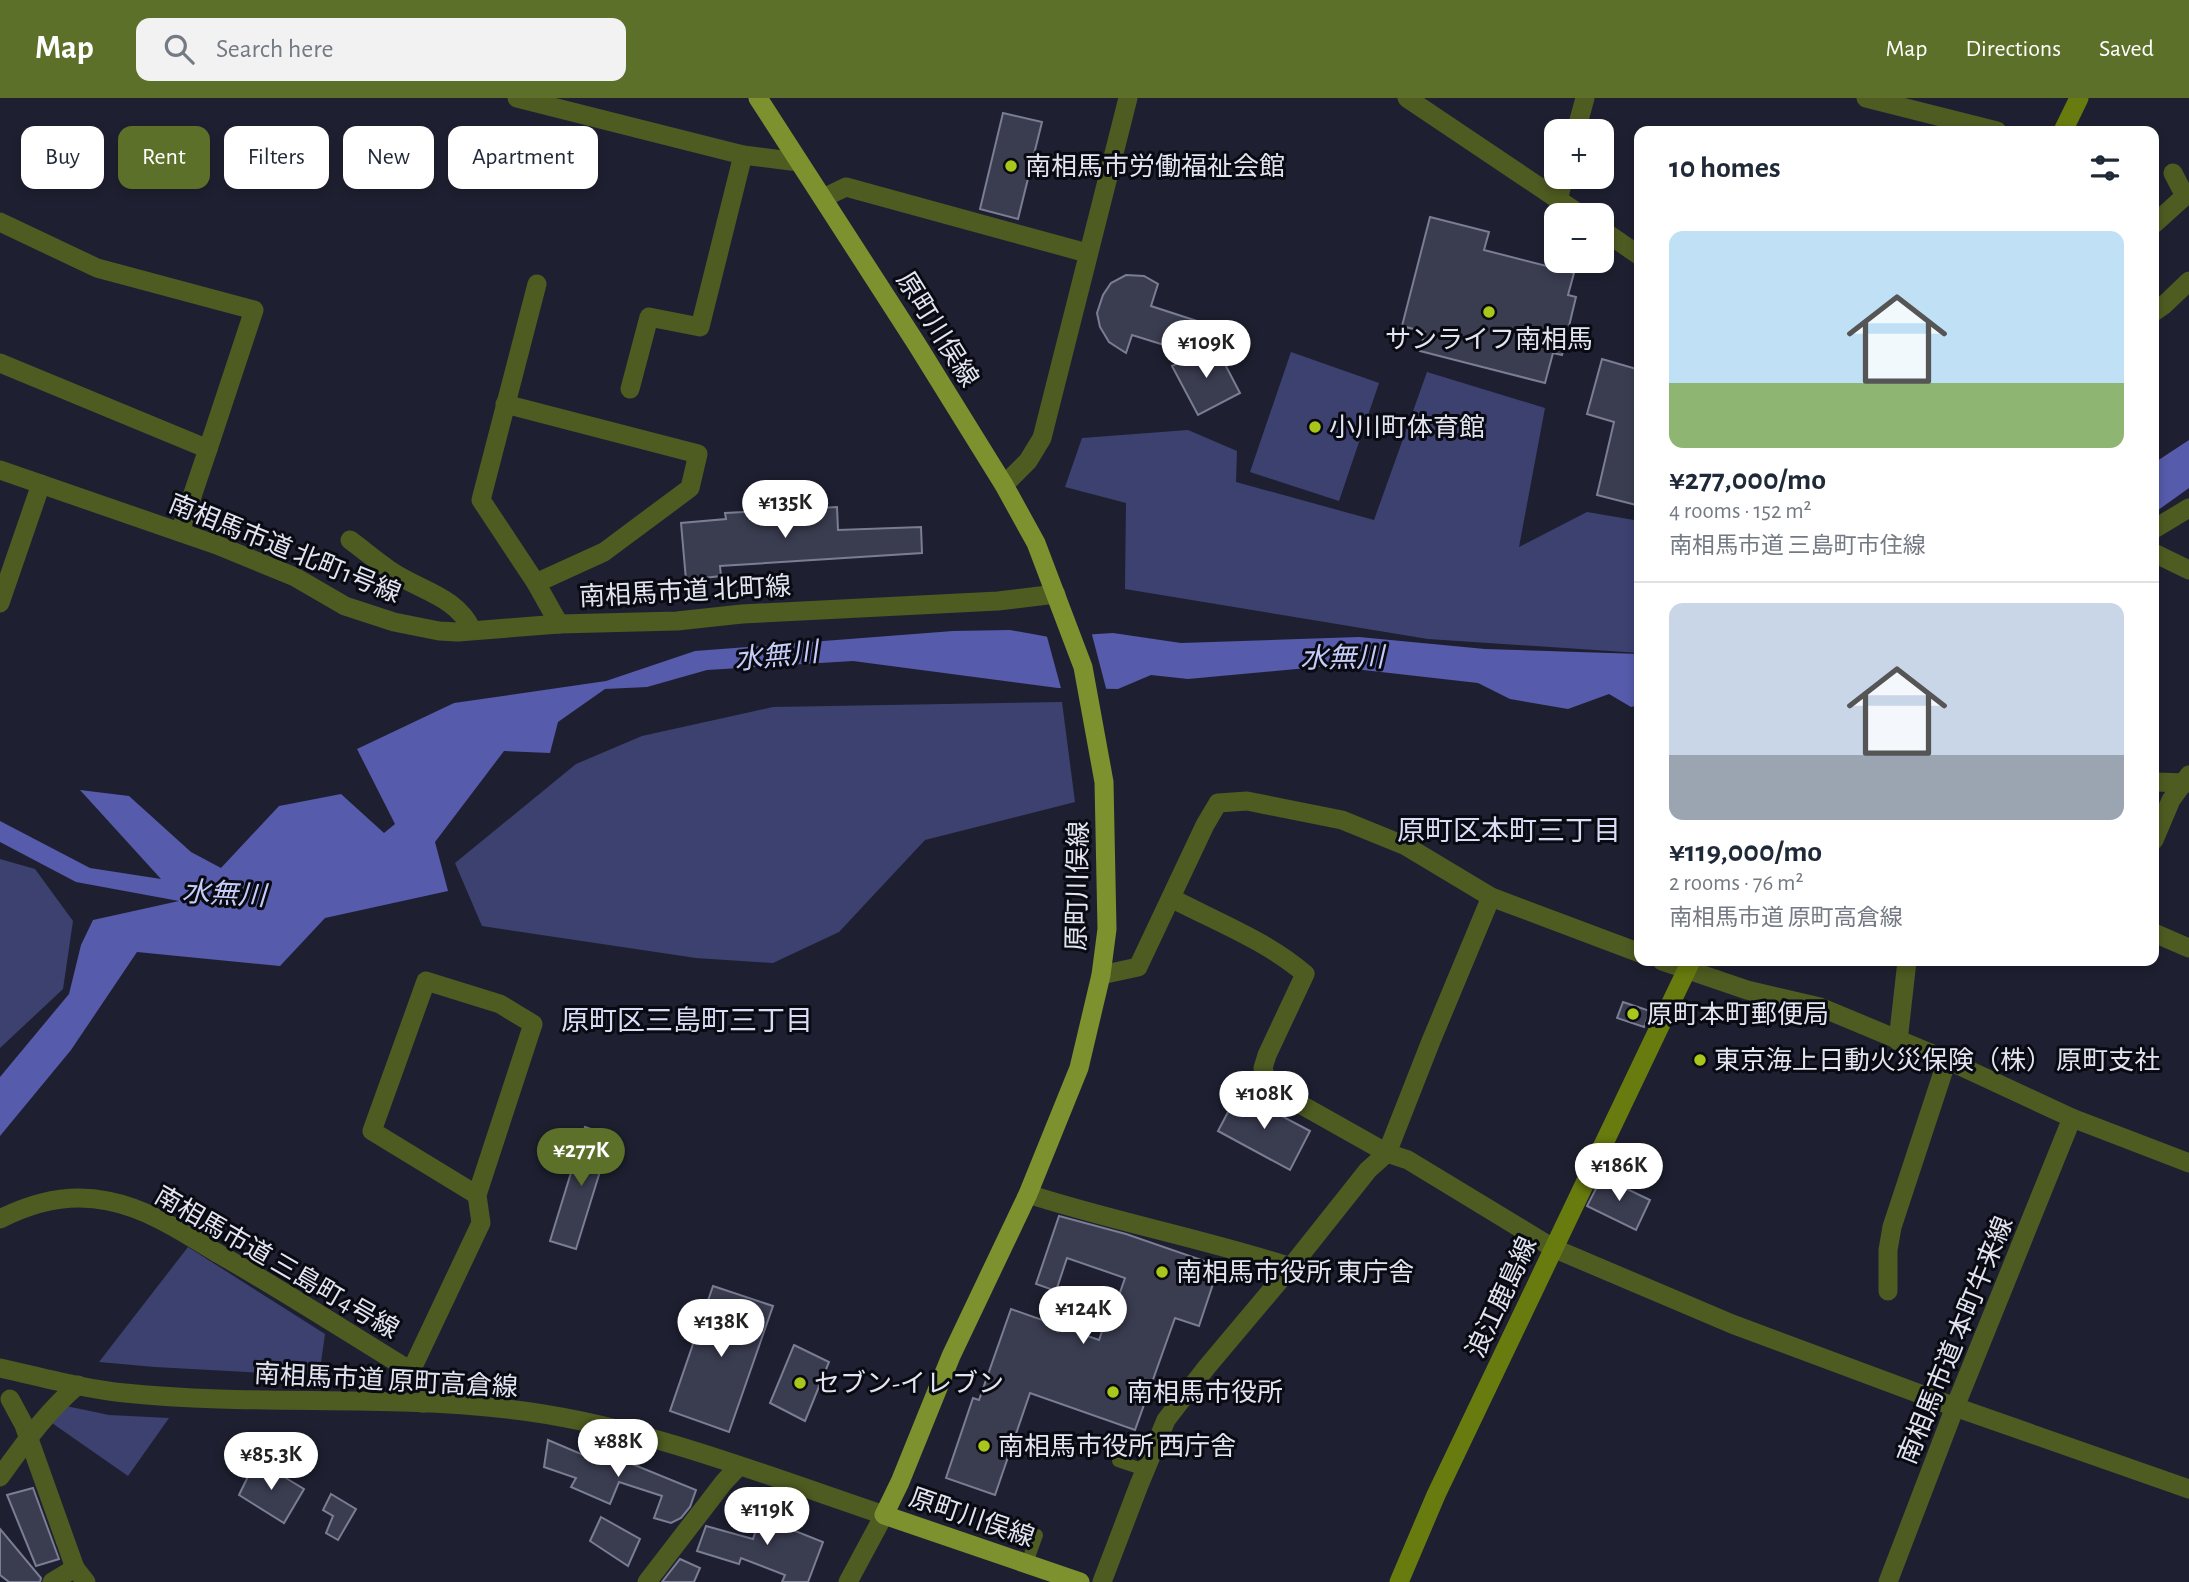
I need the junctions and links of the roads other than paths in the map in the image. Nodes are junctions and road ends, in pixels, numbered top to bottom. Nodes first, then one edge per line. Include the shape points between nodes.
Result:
1 (517, 98) edge
2 (758, 98) edge
3 (1128, 98) edge
4 (1407, 98) edge
5 (1585, 98) edge
6 (1866, 98) edge
7 (2078, 98) edge
8 (1579, 119) edge
9 (1977, 126) edge
10 (2065, 126) edge
11 (743, 155) junction
12 (799, 162) junction
13 (2173, 173) dead end
14 (1561, 189) edge
15 (823, 198) junction
16 (1558, 200) junction
17 (1563, 203) edge
18 (2159, 219) edge
19 (0, 222) edge
20 (1614, 238) edge
21 (1634, 252) edge
22 (1087, 253) junction
23 (2189, 281) edge
24 (537, 284) dead end
25 (2159, 308) edge
26 (0, 363) edge
27 (630, 389) dead end
28 (505, 404) junction
29 (208, 449) junction
30 (0, 470) edge
31 (41, 484) junction
32 (1004, 485) junction
33 (2189, 508) edge
34 (2159, 526) edge
35 (180, 532) junction
36 (350, 540) dead end
37 (2159, 555) edge
38 (2189, 570) edge
39 (536, 583) junction
40 (1058, 600) junction
41 (0, 603) edge
42 (559, 624) junction
43 (472, 630) junction
44 (2188, 780) edge
45 (2159, 782) edge
46 (2159, 828) edge
47 (1491, 897) junction
48 (1171, 898) junction
49 (2159, 935) edge
50 (2189, 948) edge
51 (1634, 951) edge
52 (1689, 966) edge
53 (1691, 966) edge
54 (1906, 966) edge
55 (1101, 975) junction
56 (1898, 1041) junction
57 (1947, 1060) junction
58 (2072, 1118) junction
59 (1387, 1153) junction
60 (2189, 1163) edge
61 (1028, 1194) junction
62 (477, 1195) junction
63 (0, 1219) edge
64 (1553, 1248) junction
65 (1291, 1267) junction
66 (1888, 1291) dead end
67 (0, 1368) edge
68 (411, 1371) junction
69 (78, 1385) junction
70 (10, 1399) dead end
71 (423, 1403) junction
72 (1955, 1407) junction
73 (29, 1438) junction
74 (1118, 1461) dead end
75 (739, 1466) junction
76 (1145, 1471) junction
77 (0, 1477) edge
78 (2189, 1489) edge
79 (884, 1515) junction
80 (1037, 1535) dead end
81 (1027, 1563) junction
82 (80, 1575) edge
83 (52, 1582) edge
84 (647, 1582) edge
85 (848, 1582) edge
86 (1080, 1582) edge
87 (1102, 1582) edge
88 (1399, 1582) edge
89 (1888, 1582) edge

1 - 11 street
2 - 12 main road, 原町川俣線
3 - 22 street
4 - 16 street
5 - 8 street
6 - 9 street
7 - 10 main road
11 - 12 street
11 - 27 street via 700,327 649,317
12 - 15 main road, 原町川俣線
13 - 18 street via 2185,196
14 - 16 street
15 - 22 street via 846,187
15 - 32 main road, 原町川俣線
16 - 17 street
19 - 29 street via 97,268 254,310
20 - 21 street
22 - 32 street via 1042,438 1028,461
23 - 25 street
24 - 28 street, 南相馬市道 北町線
26 - 29 street
28 - 39 street, 南相馬市道 北町線 via 481,500
28 - 39 street via 698,454 690,488 604,552
29 - 35 street
30 - 31 street, 南相馬市道 北町1号線
31 - 35 street, 南相馬市道 北町1号線
31 - 41 street
32 - 40 main road, 原町川俣線 via 1036,543
33 - 34 street
35 - 43 street, 南相馬市道 北町1号線 via 295,577 345,606 439,631
36 - 43 street via 395,574 453,603
37 - 38 street
39 - 42 street, 南相馬市道 北町線
40 - 42 street, 南相馬市道 北町線
40 - 55 main road, 原町川俣線 via 1083,667 1104,782 1107,929
42 - 43 street, 南相馬市道 北町1号線
44 - 45 street
44 - 46 street via 2171,800
47 - 48 street via 1406,846 1342,820 1247,801 1218,803
47 - 51 street
47 - 59 street
48 - 55 street via 1138,967
48 - 59 street via 1305,974 1267,1055 1263,1068 1268,1086
49 - 50 street
52 - 64 main road, 浪江鹿島線
53 - 56 street via 1747,990 1820,1007
54 - 56 street
55 - 61 main road, 原町川俣線 via 1079,1068
56 - 57 street
57 - 58 street
57 - 66 street via 1892,1227
58 - 60 street
58 - 72 street, 南相馬市道 本町牛来線
59 - 64 street via 1408,1160
59 - 65 street via 1368,1170
61 - 65 street
61 - 79 main road, 原町川俣線 via 951,1356
62 - 62 street via 372,1130 426,981 500,1004 533,1024
62 - 68 street via 481,1223
63 - 68 street, 南相馬市道 三島町4号線 via 63,1198 109,1201 142,1211
64 - 72 street via 1732,1324
64 - 88 main road, 浪江鹿島線
65 - 76 street via 1166,1420
67 - 69 street, 南相馬市道 原町高倉線
68 - 71 street, 南相馬市道 三島町4号線
69 - 71 street, 南相馬市道 原町高倉線 via 169,1396
69 - 73 street
70 - 73 street
71 - 75 street, 南相馬市道 原町高倉線 via 574,1420
72 - 78 street
72 - 89 street, 南相馬市道 本町牛来線
73 - 77 street
73 - 82 street
74 - 76 lane
75 - 79 street, 南相馬市道 原町高倉線
75 - 84 street
76 - 87 street
79 - 81 main road, 原町川俣線
79 - 85 street
80 - 81 lane
81 - 86 main road, 原町川俣線
82 - 83 street

